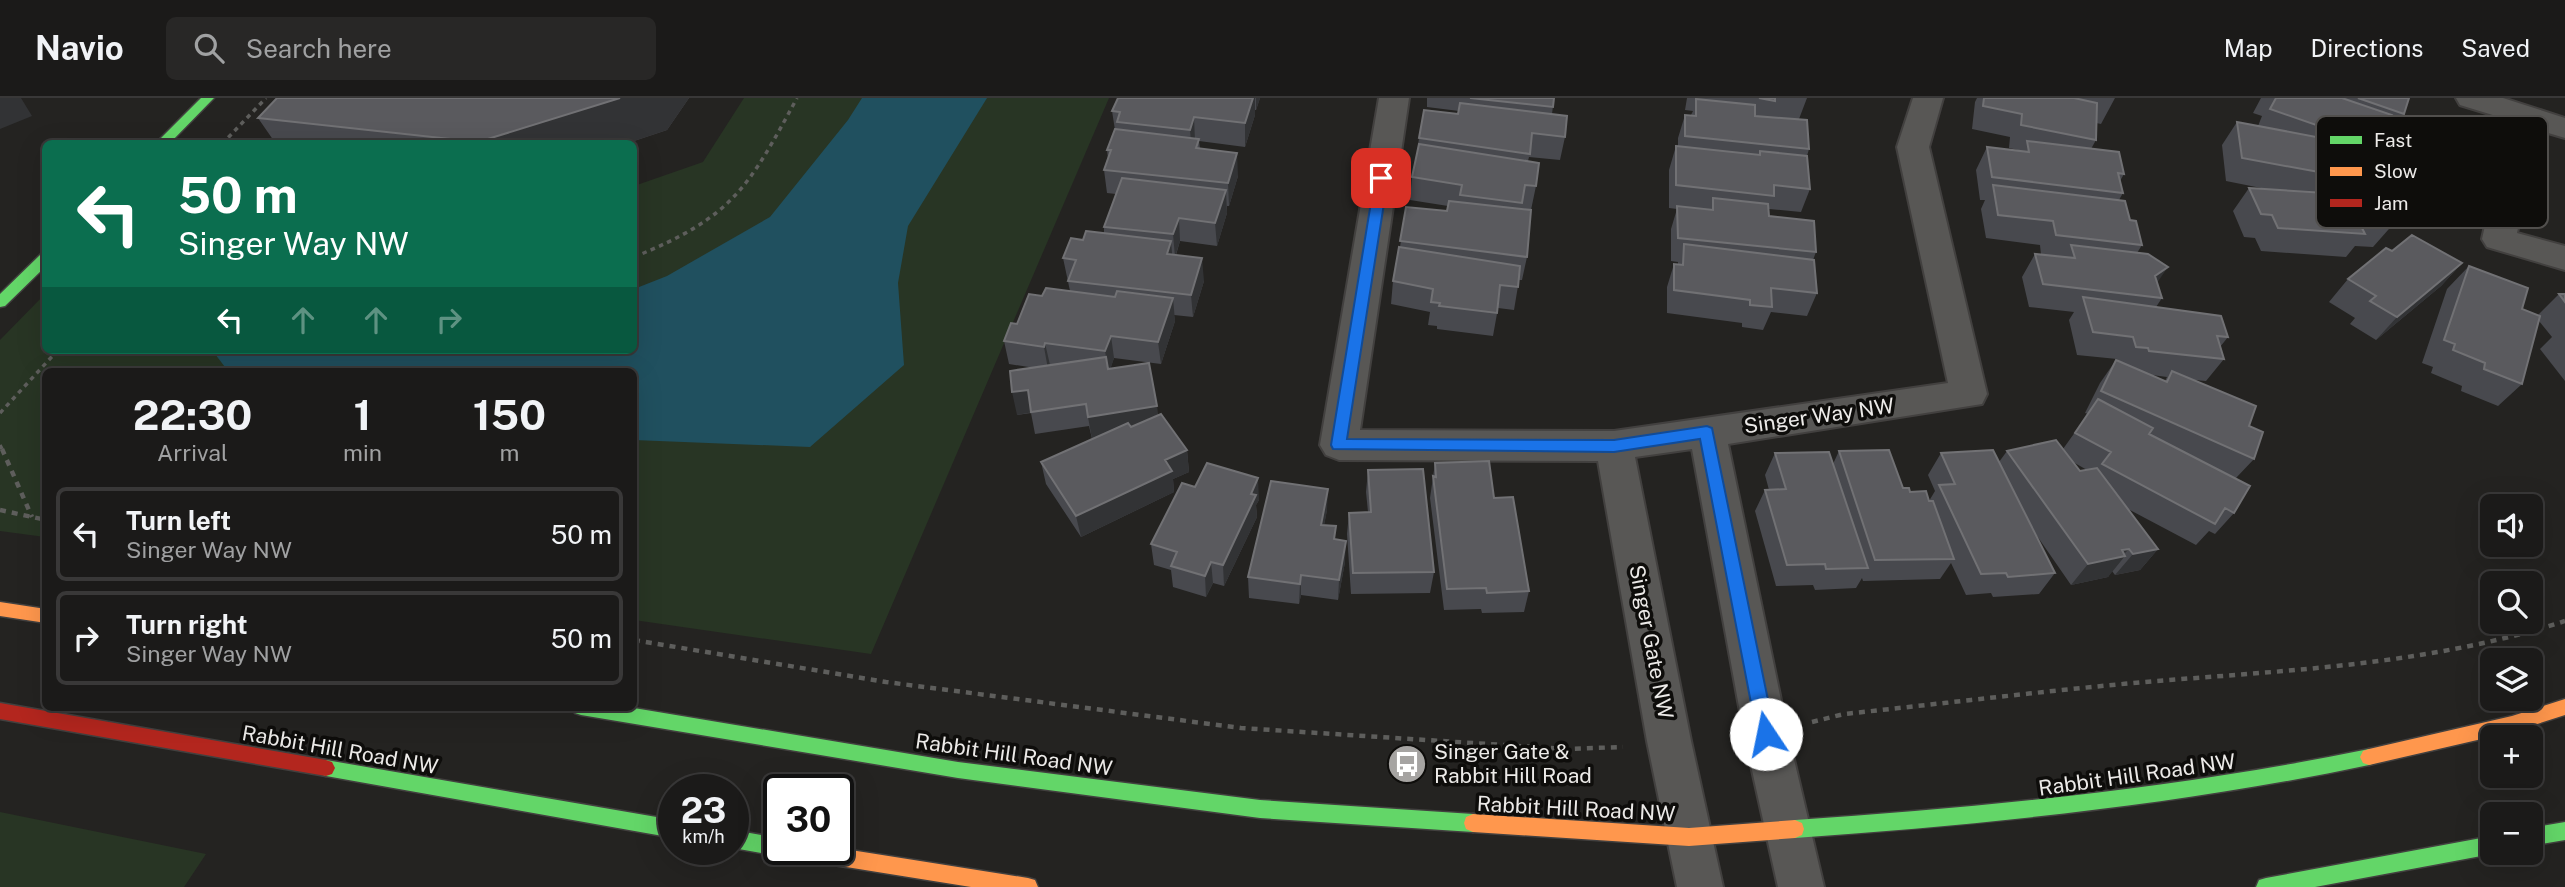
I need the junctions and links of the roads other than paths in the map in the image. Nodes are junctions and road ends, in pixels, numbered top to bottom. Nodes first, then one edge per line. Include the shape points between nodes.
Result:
1 (208, 98) edge
2 (1394, 98) edge
3 (1928, 98) edge
4 (2471, 98) edge
5 (2525, 116) edge
6 (2548, 123) edge
7 (2565, 128) edge
8 (165, 140) edge
9 (2501, 228) edge
10 (2565, 258) edge
11 (42, 261) edge
12 (0, 302) edge
13 (1707, 432) junction
14 (1614, 446) junction
15 (0, 609) edge
16 (42, 615) edge
17 (2565, 707) edge
18 (0, 711) edge
19 (606, 711) edge
20 (658, 826) edge
21 (1789, 831) junction
22 (2565, 831) edge
23 (2543, 835) edge
24 (1689, 836) junction
25 (2480, 847) edge
26 (854, 859) edge
27 (1028, 887) edge
28 (1700, 887) edge
29 (1801, 887) edge
30 (2266, 887) edge

1 - 8 main road
2 - 14 street, Singer Way NW via 1339,445
3 - 13 street, Singer Way NW via 1913,147 1969,394
4 - 5 street
6 - 7 street
9 - 10 street via 2499,239
11 - 12 main road
13 - 14 street, Singer Way NW
13 - 21 street
14 - 24 street, Singer Gate NW
15 - 16 main road
17 - 21 main road, Rabbit Hill Road NW via 2359,760 2184,793 1999,815
18 - 20 main road, Rabbit Hill Road NW
19 - 24 main road, Rabbit Hill Road NW via 958,770 1261,809
21 - 24 main road, Rabbit Hill Road NW
21 - 29 street
22 - 23 main road
24 - 28 street, Singer Gate NW
25 - 30 main road
26 - 27 main road

